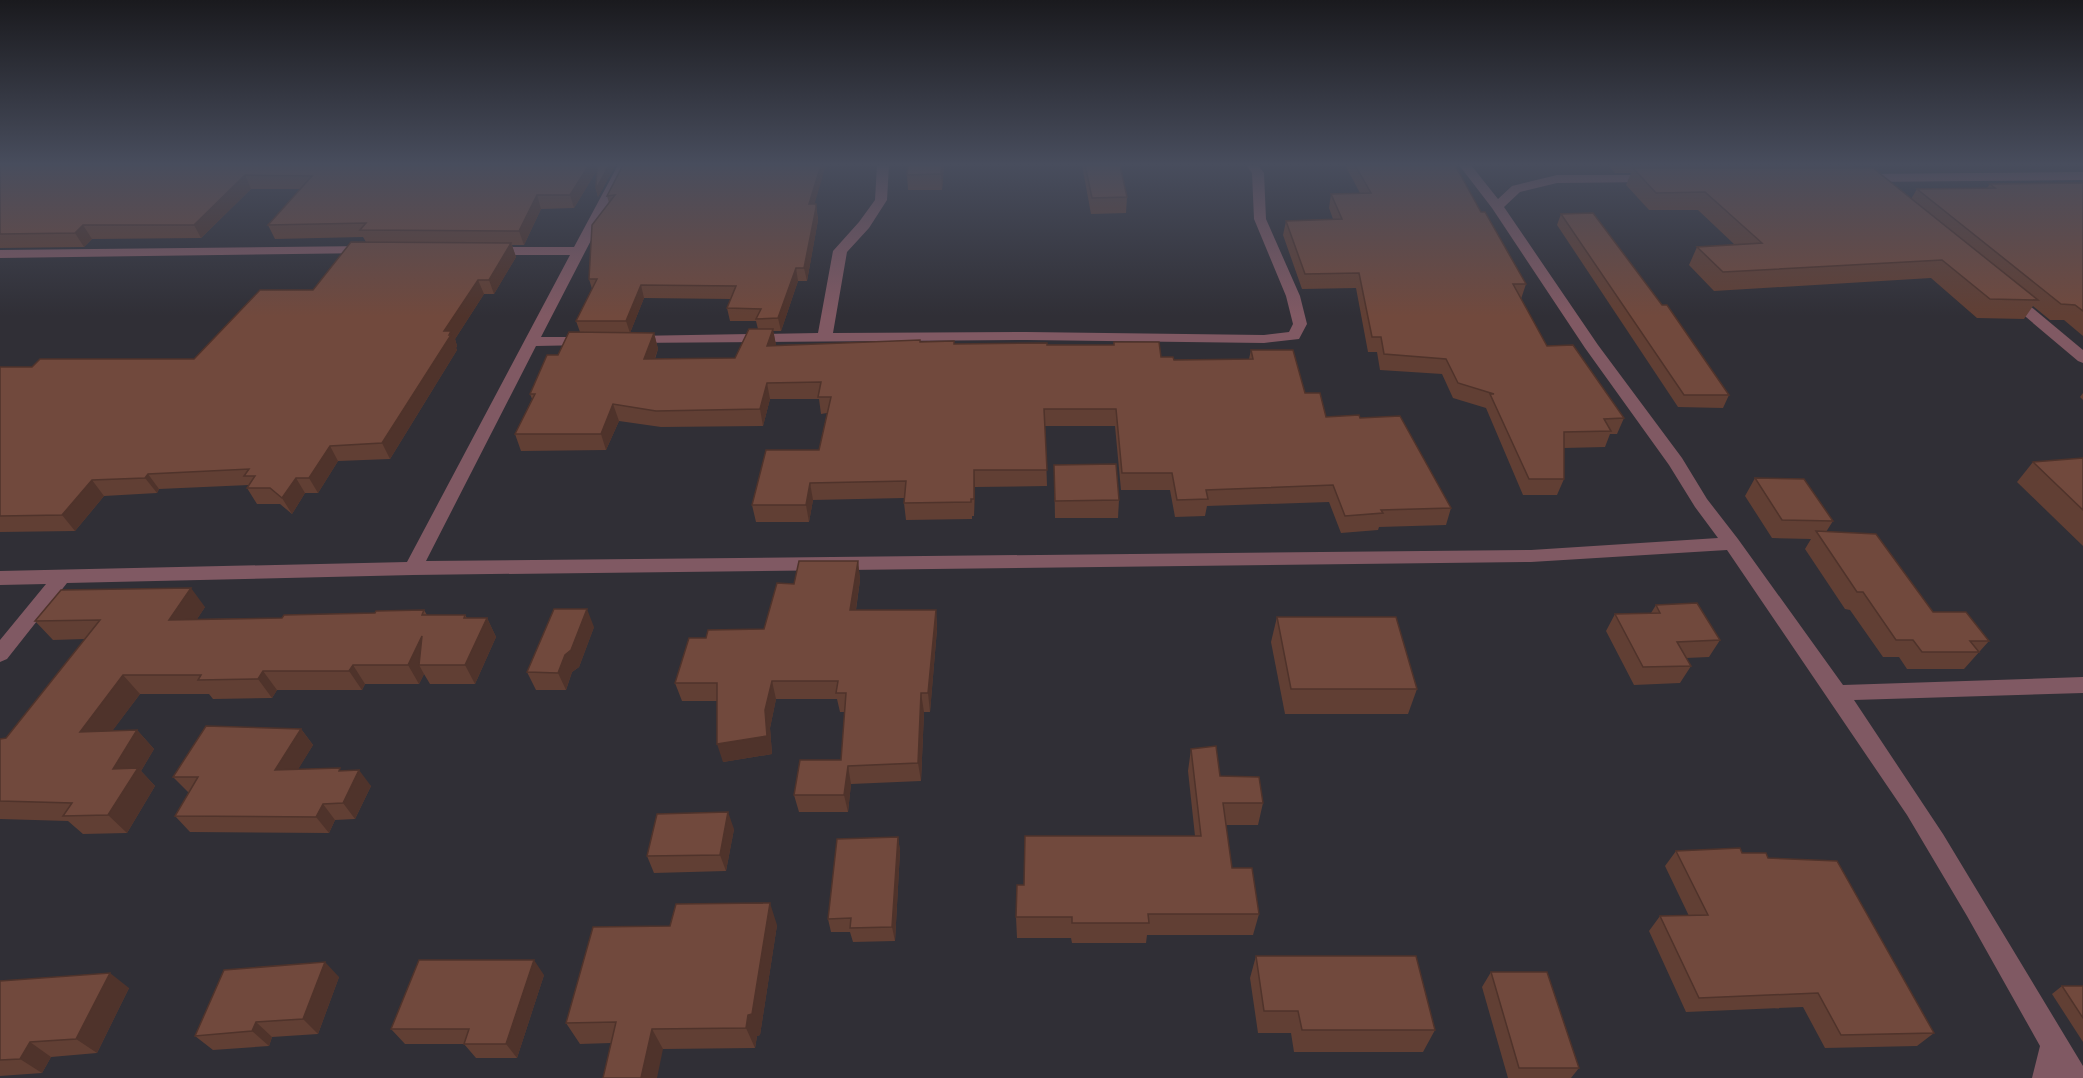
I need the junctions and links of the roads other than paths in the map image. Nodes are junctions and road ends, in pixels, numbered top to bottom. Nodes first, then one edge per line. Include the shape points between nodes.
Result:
1 (598, 215) edge
2 (871, 215) edge
3 (1260, 215) edge
4 (1503, 215) edge
5 (384, 250) edge
6 (476, 251) edge
7 (579, 251) junction
8 (0, 254) edge
9 (2003, 291) edge
10 (825, 336) junction
11 (531, 342) junction
12 (2083, 358) edge
13 (1732, 543) junction
14 (413, 568) junction
15 (0, 578) edge
16 (61, 578) junction
17 (0, 654) edge
18 (2083, 685) edge
19 (1836, 693) junction
20 (2053, 1044) junction
21 (2045, 1078) edge
22 (2075, 1078) edge

1 - 7 street
2 - 10 street via 840,251
3 - 10 street via 1293,296 1300,324 1294,336
4 - 13 street via 1592,348
5 - 8 street
6 - 7 street
7 - 11 street
9 - 12 street
10 - 11 street
11 - 14 street
13 - 14 street via 1531,556
13 - 19 street
14 - 16 street
15 - 16 street
16 - 17 street
18 - 19 street
19 - 20 street via 1951,866
20 - 21 street
20 - 22 street

